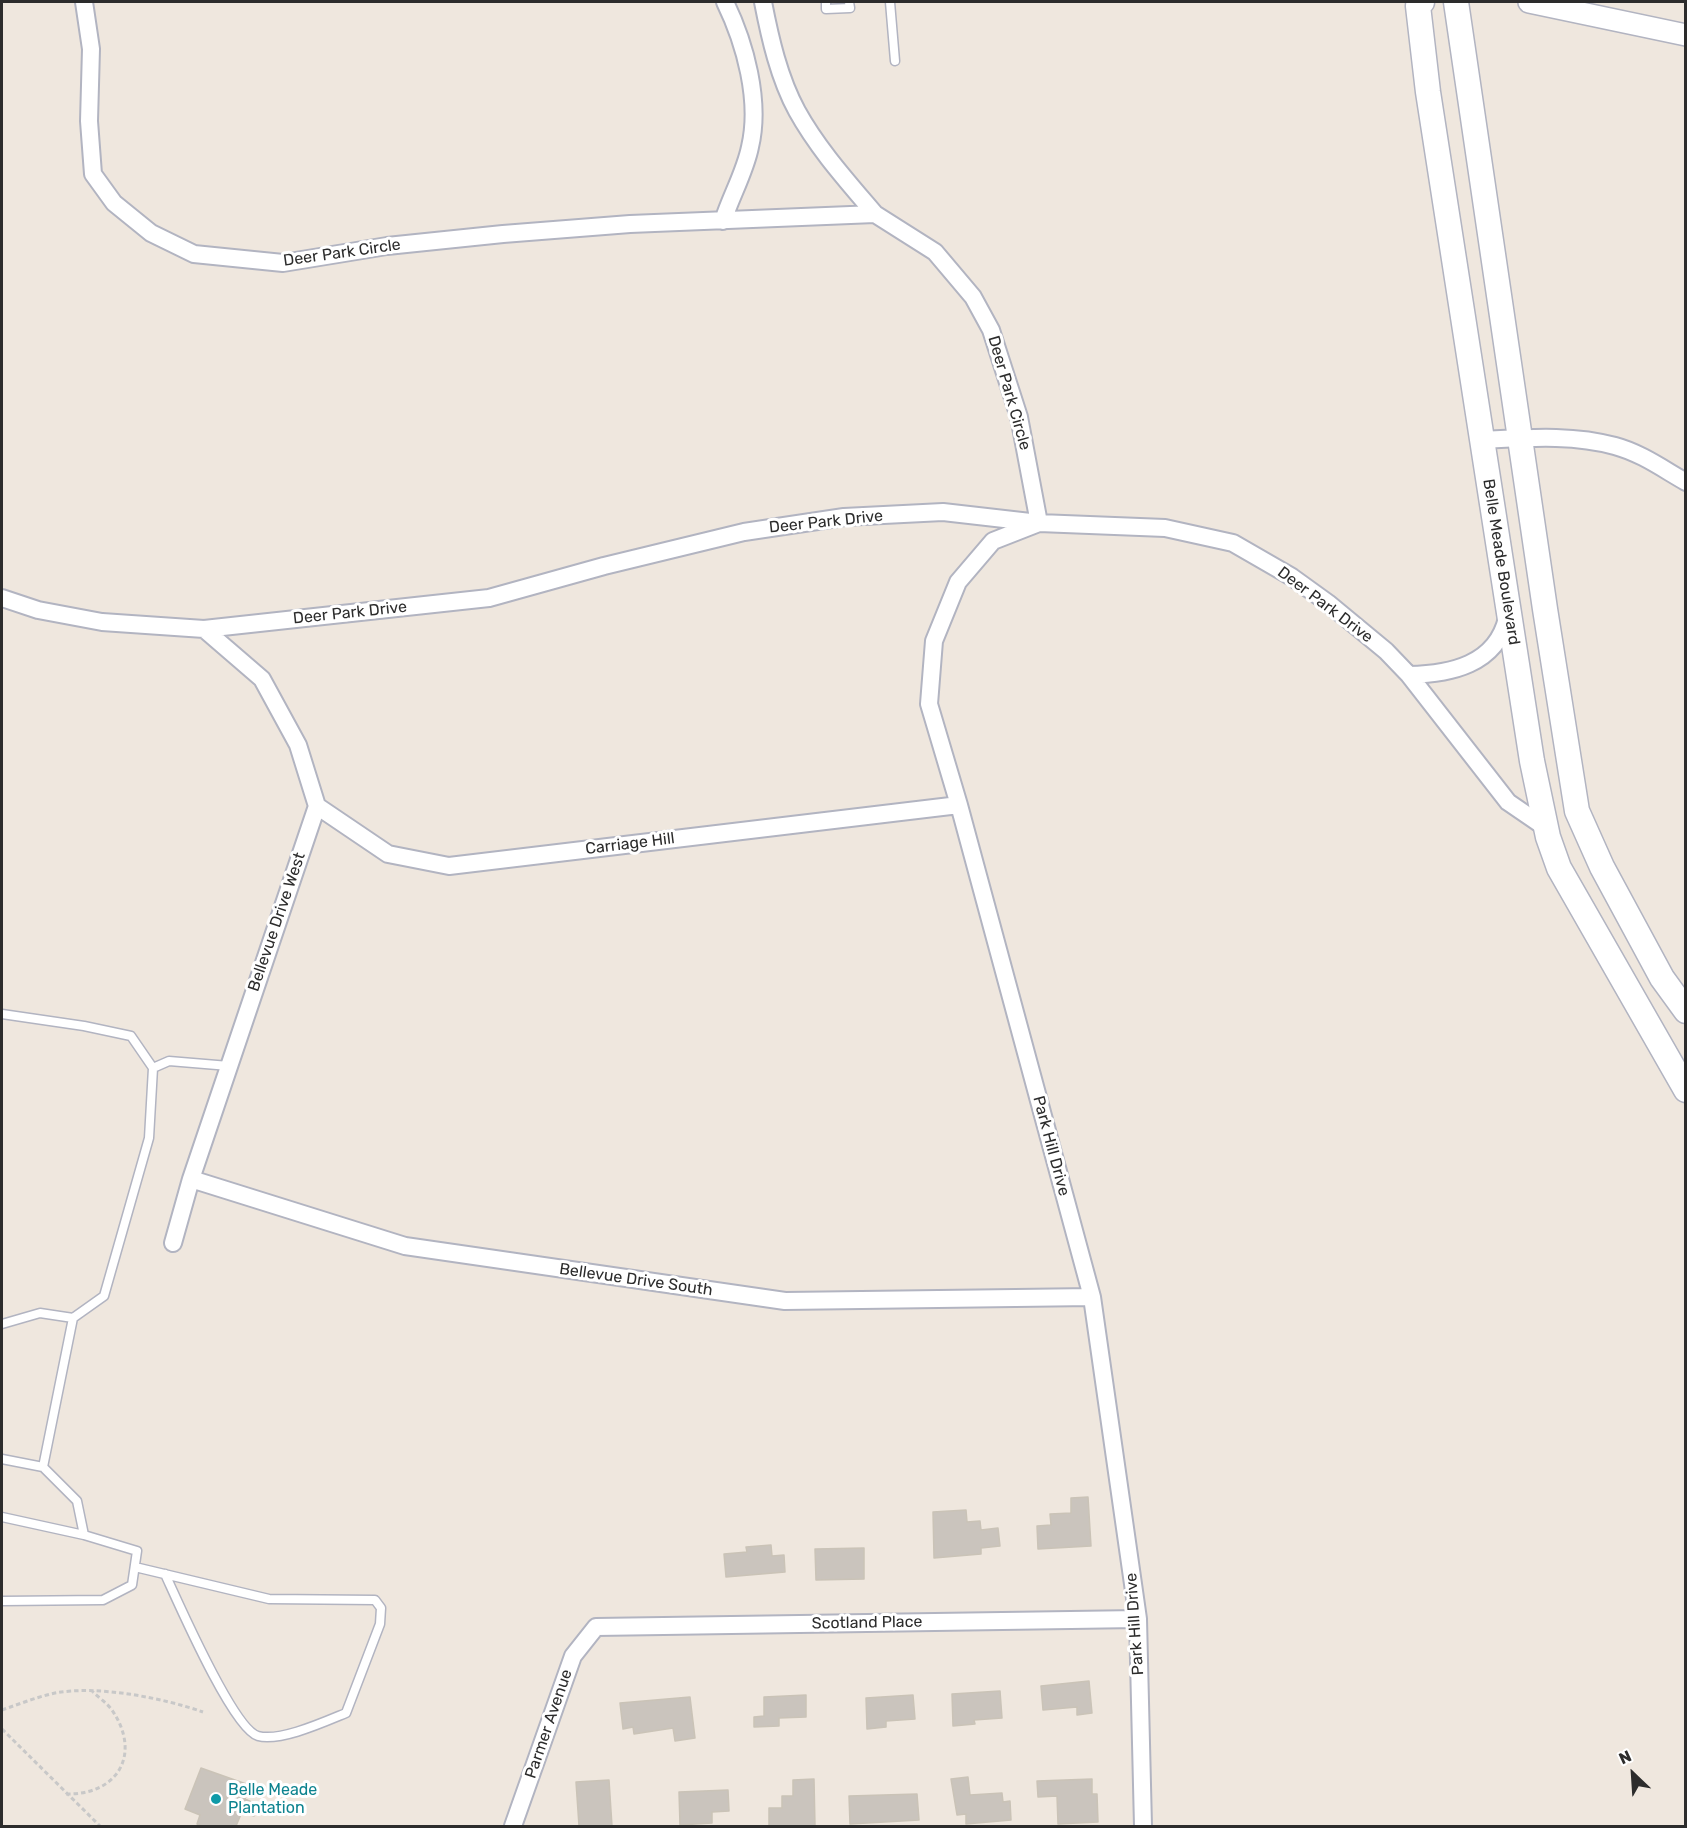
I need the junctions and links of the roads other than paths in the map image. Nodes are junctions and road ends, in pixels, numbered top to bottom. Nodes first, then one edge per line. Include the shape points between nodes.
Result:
1 (84, 2) edge
2 (725, 2) edge
3 (763, 2) edge
4 (826, 2) edge
5 (849, 2) edge
6 (890, 2) edge
7 (1422, 2) edge
8 (1456, 2) edge
9 (1529, 2) edge
10 (1686, 35) edge
11 (895, 61) dead end
12 (875, 214) junction
13 (723, 221) junction
14 (1492, 247) junction
15 (1452, 252) junction
16 (1521, 438) junction
17 (1481, 440) junction
18 (1686, 482) edge
19 (1039, 523) junction
20 (2, 598) edge
21 (1545, 609) junction
22 (1509, 611) junction
23 (204, 629) junction
24 (1409, 675) junction
25 (959, 805) junction
26 (317, 806) junction
27 (1580, 818) junction
28 (1546, 828) junction
29 (1686, 1011) edge
30 (2, 1014) edge
31 (229, 1066) junction
32 (153, 1068) junction
33 (1686, 1090) edge
34 (191, 1179) junction
35 (173, 1244) dead end
36 (1092, 1297) junction
37 (73, 1318) junction
38 (2, 1324) edge
39 (2, 1459) edge
40 (43, 1467) junction
41 (2, 1517) edge
42 (84, 1535) junction
43 (135, 1567) junction
44 (165, 1575) junction
45 (2, 1601) edge
46 (1138, 1619) junction
47 (596, 1627) joint
48 (513, 1827) edge
49 (1143, 1827) edge

1 - 13 street, Deer Park Circle via 92,50 89,121 93,174 114,203 151,233 194,254 283,263 387,246 503,234
2 - 13 street via 743,47 754,125 747,159
3 - 12 street via 782,75 796,110 830,161
4 - 5 lane via 826,9 850,8
6 - 11 lane
7 - 15 main road, Belle Meade Boulevard via 1418,6 1428,92
8 - 14 main road
9 - 10 street
12 - 13 street, Deer Park Circle
12 - 19 street, Deer Park Circle via 935,252 974,297 991,330 1019,417
14 - 15 main road
14 - 16 main road
15 - 17 main road, Belle Meade Boulevard
16 - 17 street
16 - 18 street via 1576,438 1617,446
16 - 21 main road
17 - 22 main road, Belle Meade Boulevard
19 - 23 street, Deer Park Drive via 943,513 844,517 744,532 489,598
19 - 24 street, Deer Park Drive via 1165,528 1233,543 1328,603
19 - 25 street, Park Hill Drive via 993,541 958,582 934,641 929,704
20 - 23 street, Deer Park Drive via 38,610 102,622
21 - 22 main road
21 - 27 main road
22 - 24 street via 1500,640 1474,662 1456,670
22 - 28 main road, Belle Meade Boulevard
23 - 26 street via 262,679 298,745
24 - 28 street, Deer Park Drive via 1503,796
25 - 26 street, Carriage Hill via 449,866 388,854
25 - 36 street, Park Hill Drive
26 - 31 street, Bellevue Drive West
27 - 28 main road
27 - 29 main road via 1662,978
28 - 33 main road, Belle Meade Boulevard via 1559,868
30 - 32 lane via 131,1036
31 - 32 lane via 169,1061
31 - 34 street, Bellevue Drive West
32 - 37 lane via 149,1138 104,1296
34 - 35 street, Bellevue Drive West
34 - 36 street, Bellevue Drive South via 405,1246 785,1301
36 - 46 street, Park Hill Drive
37 - 38 lane via 40,1313
37 - 40 lane
39 - 40 lane
40 - 42 lane via 77,1501
41 - 42 lane
42 - 43 lane via 137,1551
43 - 44 lane
43 - 45 lane via 132,1585 102,1600
44 - 44 lane via 269,1599 375,1600 381,1608 380,1624 346,1713 275,1737 256,1736 222,1692
46 - 47 street, Scotland Place
46 - 49 street, Park Hill Drive
47 - 48 street, Parmer Avenue via 573,1656

